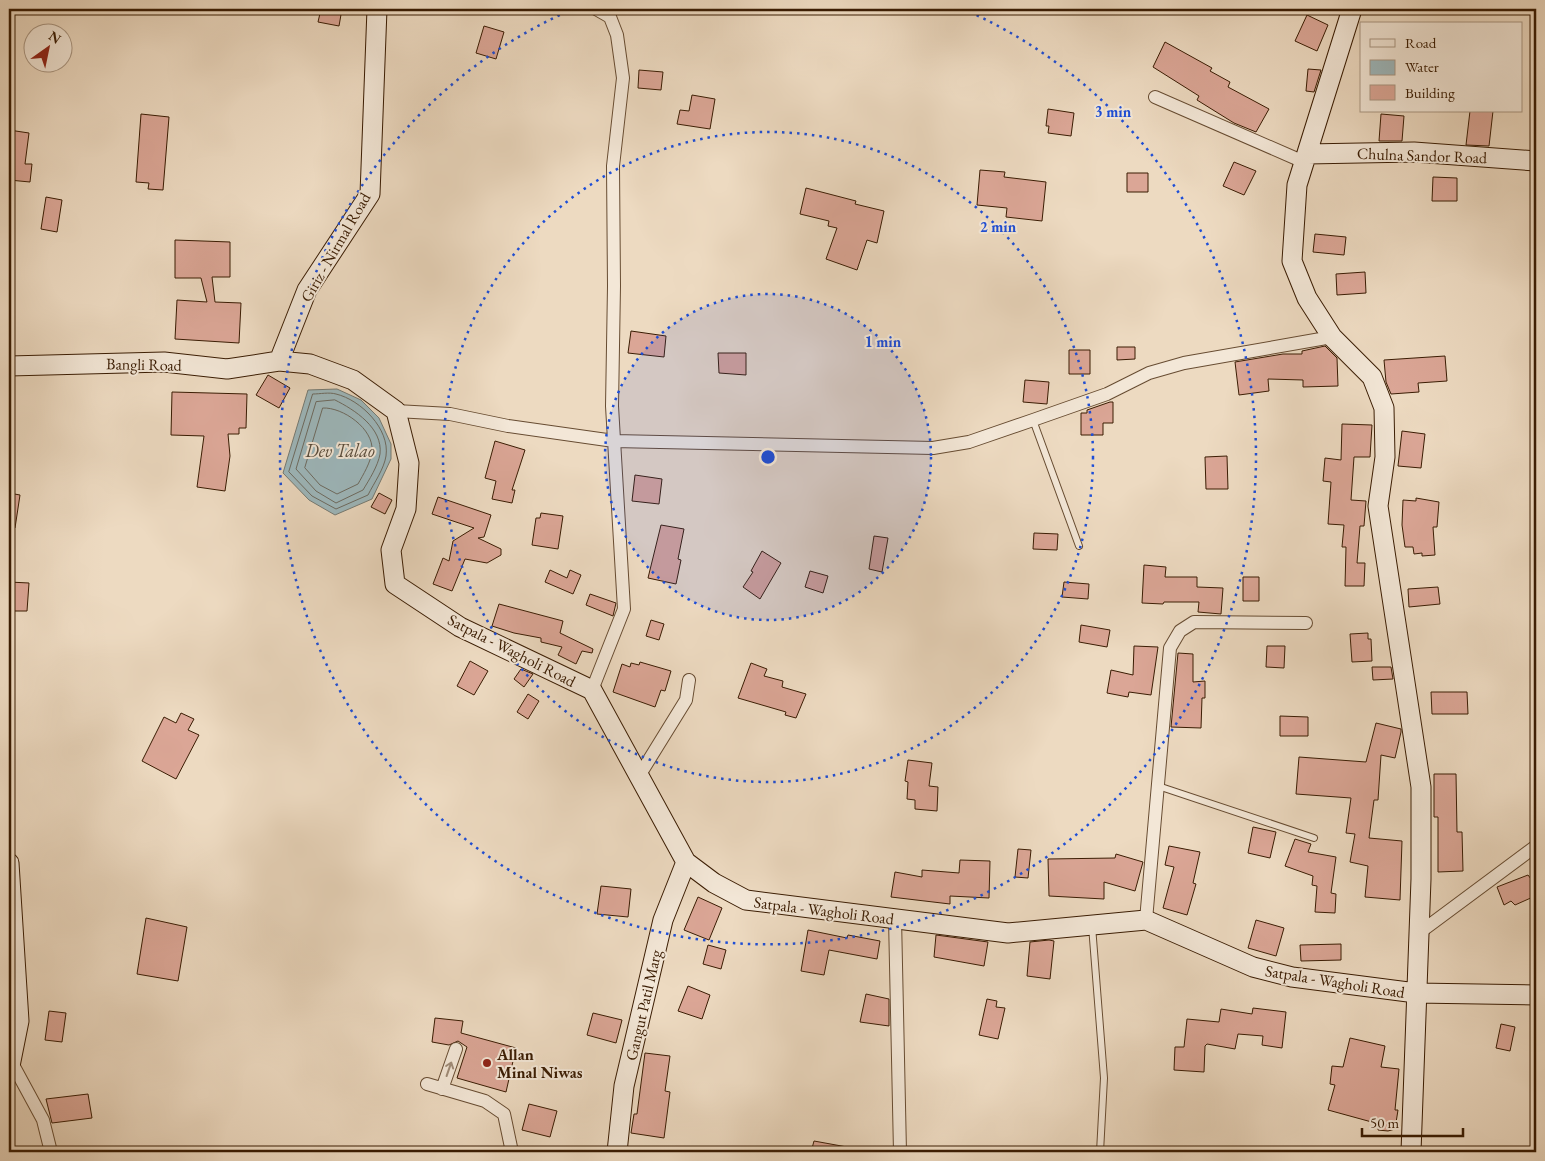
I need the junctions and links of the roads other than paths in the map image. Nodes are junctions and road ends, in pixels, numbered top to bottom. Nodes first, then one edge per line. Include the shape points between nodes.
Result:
1 (377, 9) edge
2 (596, 9) edge
3 (1352, 9) edge
4 (1155, 97) dead end
5 (1305, 158) junction
6 (1536, 161) edge
7 (1332, 336) junction
8 (280, 361) junction
9 (9, 366) edge
10 (396, 411) junction
11 (1032, 420) junction
12 (614, 441) junction
13 (1078, 546) dead end
14 (1306, 623) dead end
15 (689, 680) dead end
16 (592, 690) junction
17 (639, 776) junction
18 (1158, 786) junction
19 (1314, 838) dead end
20 (1536, 846) edge
21 (686, 862) junction
22 (9, 863) edge
23 (895, 918) junction
24 (1146, 920) junction
25 (1092, 925) junction
26 (1419, 933) junction
27 (1416, 993) junction
28 (1536, 995) edge
29 (456, 1049) dead end
30 (10, 1066) edge
31 (427, 1084) dead end
32 (442, 1089) junction
33 (50, 1152) edge
34 (512, 1152) edge
35 (617, 1152) edge
36 (900, 1152) edge
37 (1100, 1152) edge
38 (1411, 1152) edge

1 - 8 main road, Giriz - Nirmal Road via 370,194 307,290
2 - 12 street via 610,17 617,35 623,78 613,166
3 - 5 main road
4 - 5 street
5 - 6 main road, Chulna Sandor Road via 1414,152
5 - 7 main road via 1297,185 1292,261 1307,298
7 - 11 street via 1184,363 1149,373 1107,394
7 - 26 main road via 1372,377 1384,408 1384,457 1378,506 1421,787
8 - 9 main road, Bangli Road via 227,369 164,362
8 - 10 main road via 310,364 352,380
10 - 12 street via 450,414
10 - 16 main road, Satpala - Wagholi Road via 410,463 406,508 391,550 395,584 460,627
11 - 12 street via 969,442 934,448
11 - 13 lane
12 - 16 street via 624,609
14 - 18 street via 1194,622 1180,631 1170,648
15 - 17 street via 686,700
16 - 17 main road, Satpala - Wagholi Road
17 - 21 main road, Satpala - Wagholi Road
18 - 19 lane
18 - 24 street
20 - 26 street
21 - 23 main road, Satpala - Wagholi Road via 714,883 746,900
21 - 35 main road, Gangut Patil Marg via 663,920 624,1086
22 - 30 main road via 19,1021
23 - 25 main road, Satpala - Wagholi Road via 1008,933
23 - 36 street
24 - 25 main road, Satpala - Wagholi Road
24 - 27 main road, Satpala - Wagholi Road via 1253,967 1292,977
25 - 37 lane via 1104,1078
26 - 27 main road
27 - 28 main road, Satpala - Wagholi Road
27 - 38 main road
32 -> 29 street
30 - 33 street via 43,1120
31 - 32 street
32 - 34 street via 484,1101 504,1114

